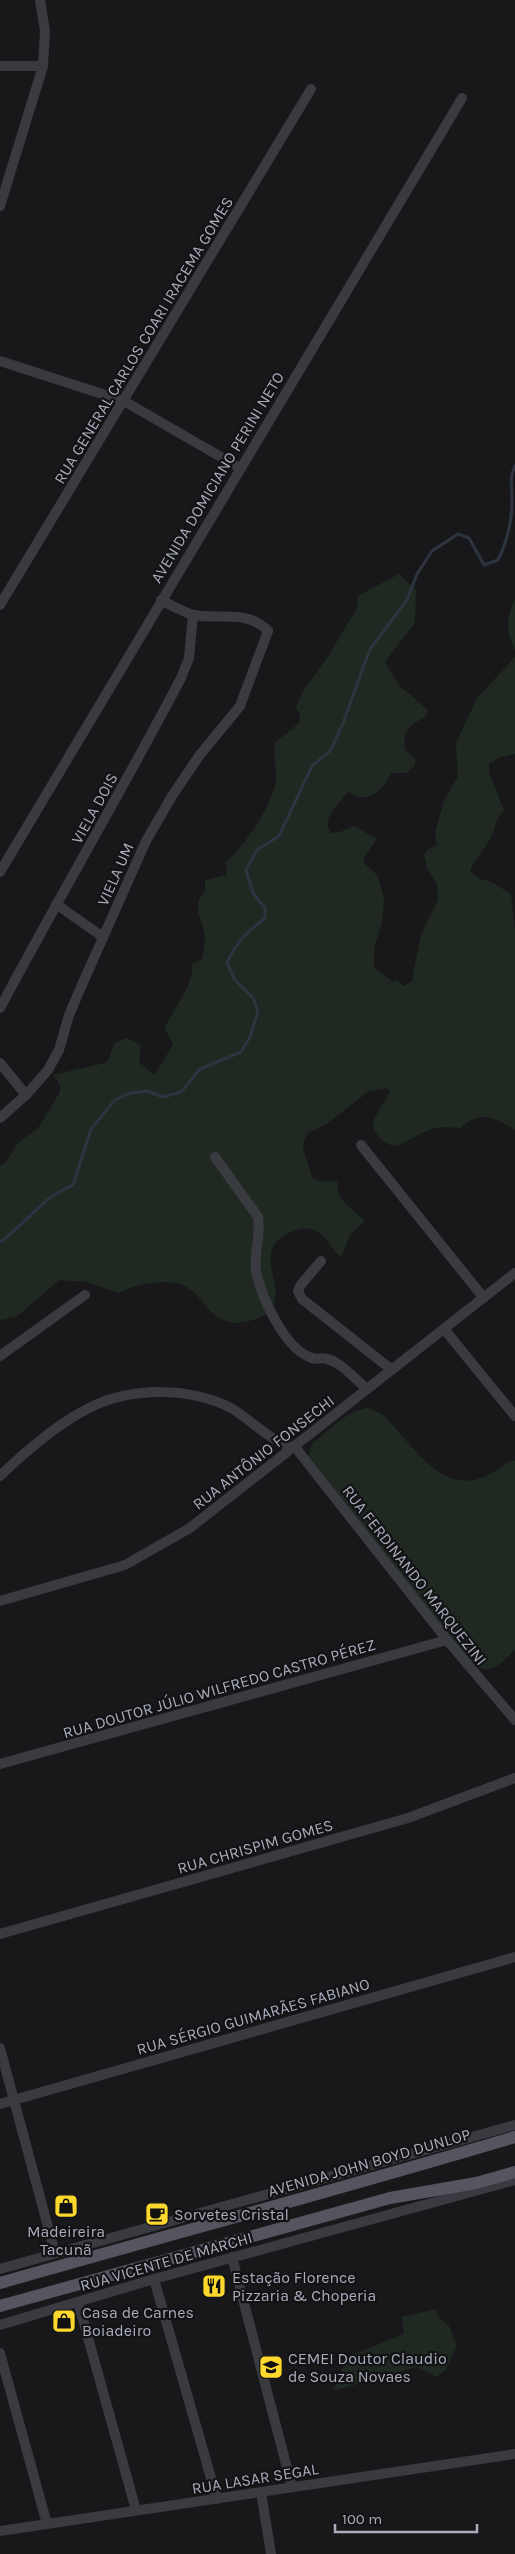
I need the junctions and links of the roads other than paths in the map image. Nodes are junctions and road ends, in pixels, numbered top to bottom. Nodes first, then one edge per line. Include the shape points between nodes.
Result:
1 (40, 0) edge
2 (0, 66) edge
3 (43, 66) junction
4 (311, 89) dead end
5 (462, 98) dead end
6 (0, 206) edge
7 (0, 361) edge
8 (124, 401) junction
9 (240, 468) junction
10 (161, 600) junction
11 (0, 606) edge
12 (193, 614) junction
13 (0, 872) edge
14 (56, 904) junction
15 (103, 937) junction
16 (0, 1008) edge
17 (0, 1063) edge
18 (26, 1095) junction
19 (0, 1118) edge
20 (361, 1145) dead end
21 (215, 1157) dead end
22 (321, 1261) dead end
23 (515, 1273) edge
24 (85, 1295) dead end
25 (483, 1297) junction
26 (444, 1329) junction
27 (0, 1356) edge
28 (392, 1370) junction
29 (367, 1389) junction
30 (515, 1416) edge
31 (295, 1447) junction
32 (0, 1476) edge
33 (0, 1602) edge
34 (446, 1640) junction
35 (515, 1720) edge
36 (0, 1764) edge
37 (515, 1778) edge
38 (0, 1934) edge
39 (515, 1957) edge
40 (0, 2048) edge
41 (15, 2100) junction
42 (0, 2104) edge
43 (515, 2124) edge
44 (515, 2137) edge
45 (515, 2172) edge
46 (515, 2180) edge
47 (55, 2253) junction
48 (232, 2257) junction
49 (0, 2269) edge
50 (154, 2279) junction
51 (0, 2283) edge
52 (78, 2302) junction
53 (0, 2306) edge
54 (0, 2325) edge
55 (0, 2353) edge
56 (515, 2454) edge
57 (292, 2487) junction
58 (261, 2492) junction
59 (217, 2499) junction
60 (136, 2510) junction
61 (47, 2524) junction
62 (0, 2531) edge
63 (271, 2554) edge

1 - 3 street via 45,31
2 - 3 street
3 - 6 street
4 - 8 street, RUA GENERAL CARLOS COARI IRACEMA GOMES
5 - 9 street, AVENIDA DOMICIANO PERINI NETO
7 - 8 street
8 - 9 street
8 - 11 street, RUA GENERAL CARLOS COARI IRACEMA GOMES
9 - 10 street, AVENIDA DOMICIANO PERINI NETO
10 - 12 street
10 - 13 street, AVENIDA DOMICIANO PERINI NETO
12 - 14 street, VIELA DOIS via 189,658 182,678
12 - 15 street, VIELA UM via 240,616 259,621 268,631 240,706 199,756 172,796 146,841
14 - 15 street
14 - 16 street, VIELA DOIS
15 - 18 street, VIELA UM via 69,1015 58,1050 48,1070
17 - 18 street
18 - 19 street, VIELA UM
20 - 25 street
21 - 29 street via 258,1217 257,1273 272,1318 297,1348 312,1358 328,1359
22 - 28 street via 300,1286 298,1291 302,1299
23 - 25 street, RUA ANTÔNIO FONSECHI
24 - 27 street
25 - 26 street, RUA ANTÔNIO FONSECHI
26 - 28 street, RUA ANTÔNIO FONSECHI
26 - 30 street
28 - 29 street, RUA ANTÔNIO FONSECHI
29 - 31 street, RUA ANTÔNIO FONSECHI
31 - 32 street via 285,1446 258,1425 218,1402 162,1392 122,1397 91,1407 64,1424
31 - 33 street, RUA ANTÔNIO FONSECHI via 190,1528 125,1565
31 - 34 street, RUA FERDINANDO MARQUEZINI
34 - 35 street, RUA FERDINANDO MARQUEZINI
34 - 36 street, RUA DOUTOR JÚLIO WILFREDO CASTRO PÉREZ
37 - 38 street, RUA CHRISPIM GOMES via 408,1818
39 - 41 street, RUA SÉRGIO GUIMARÃES FABIANO
40 - 41 street
41 - 42 street, RUA SÉRGIO GUIMARÃES FABIANO
41 - 47 street
43 - 47 street, AVENIDA JOHN BOYD DUNLOP
44 - 51 main road, AVENIDA JOHN BOYD DUNLOP
45 - 53 main road via 476,2183 390,2198
46 - 48 street, RUA VICENTE DE MARCHI
47 - 49 street, AVENIDA JOHN BOYD DUNLOP
48 - 50 street, RUA VICENTE DE MARCHI
48 - 57 street
50 - 52 street, RUA VICENTE DE MARCHI
50 - 59 street
52 - 54 street, RUA VICENTE DE MARCHI
52 - 60 street
55 - 61 street
56 - 57 street, RUA LASAR SEGAL
57 - 58 street, RUA LASAR SEGAL
58 - 59 street, RUA LASAR SEGAL
58 - 63 street
59 - 60 street, RUA LASAR SEGAL
60 - 61 street, RUA LASAR SEGAL
61 - 62 street, RUA LASAR SEGAL

